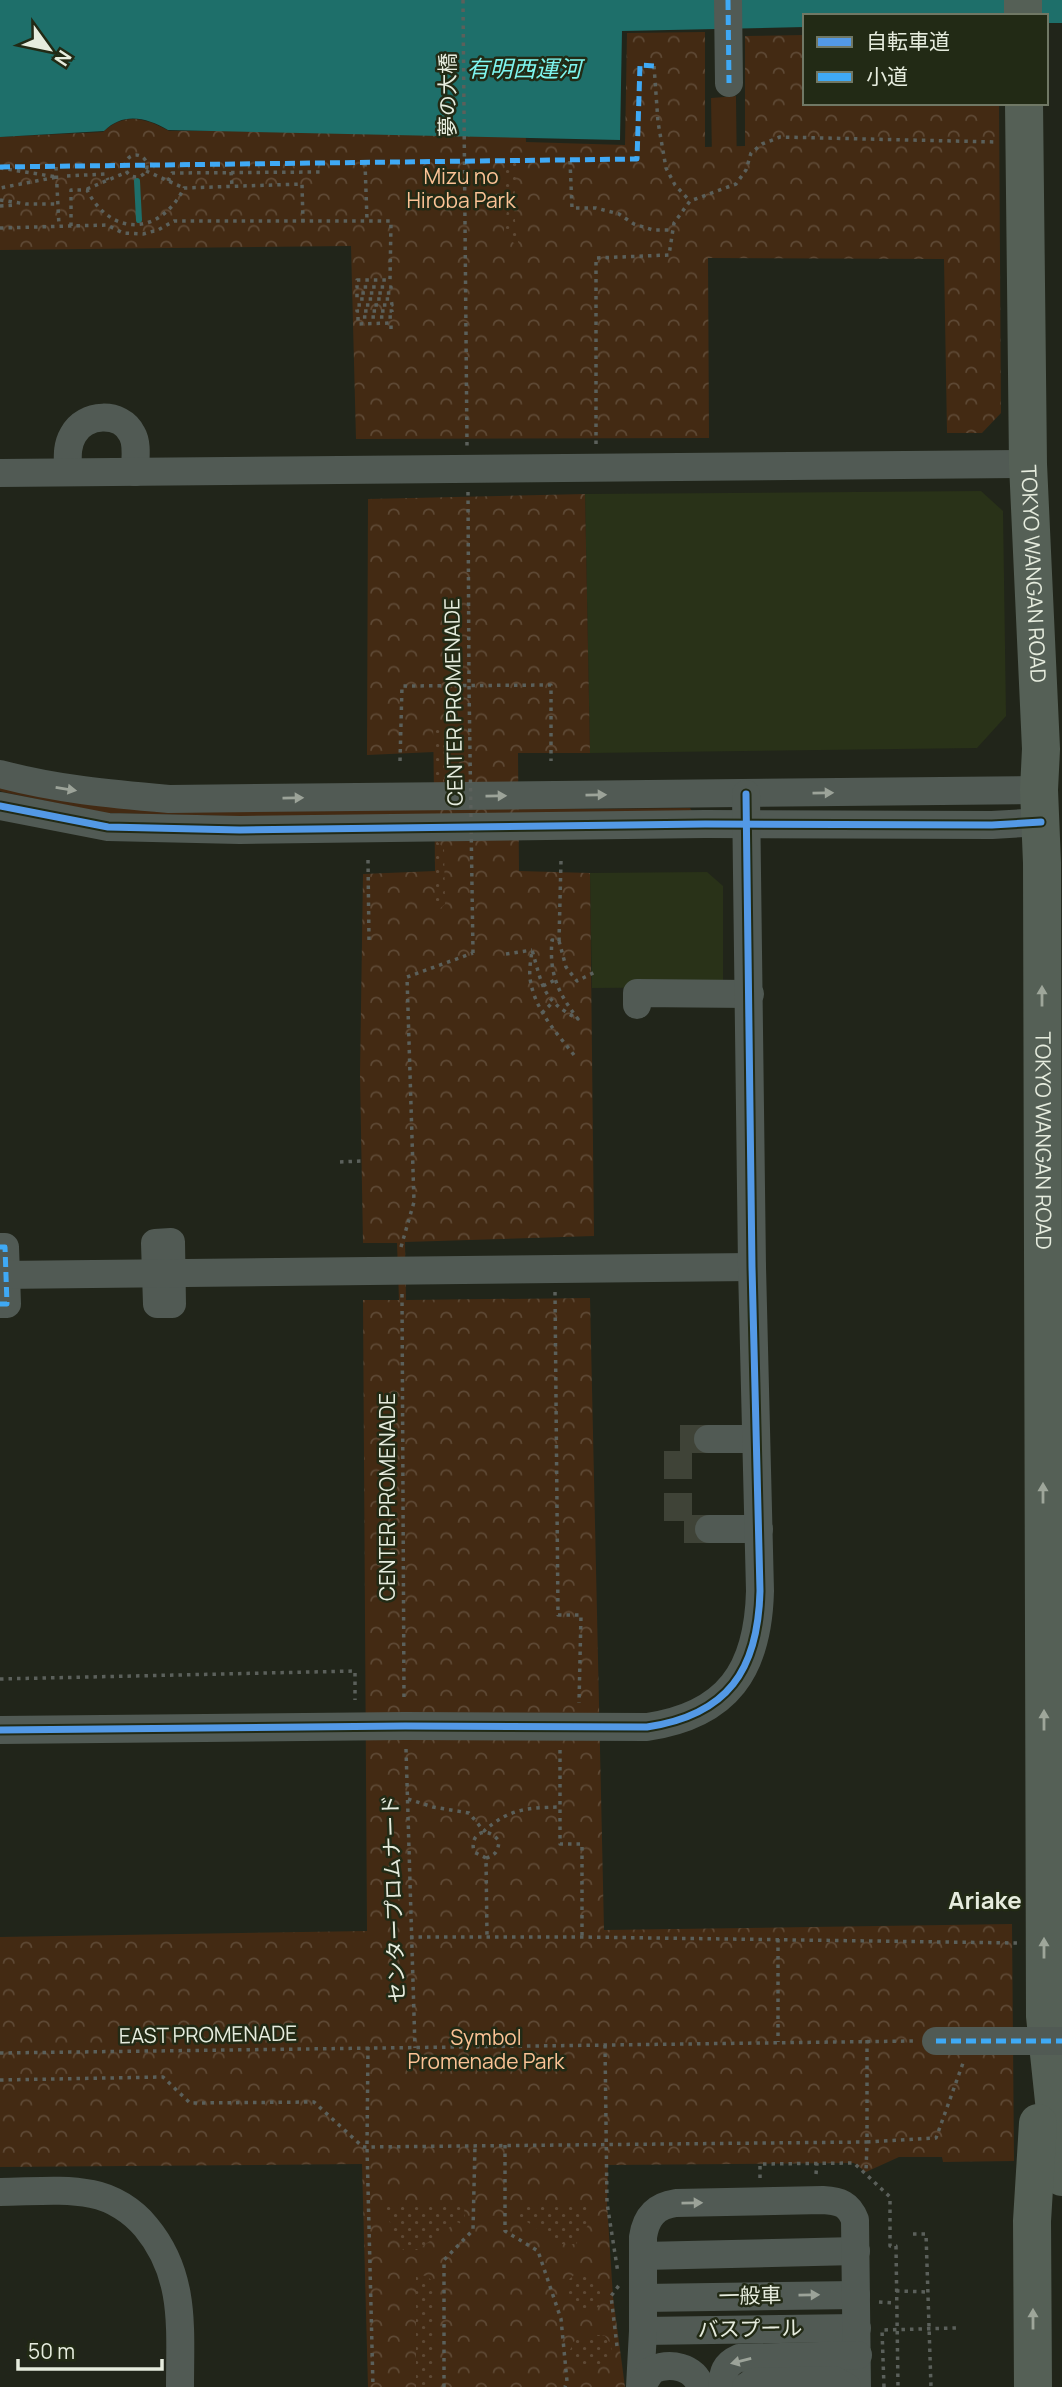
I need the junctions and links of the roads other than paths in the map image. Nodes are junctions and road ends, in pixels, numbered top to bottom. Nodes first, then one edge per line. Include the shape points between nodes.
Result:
1 (728, 0) edge
2 (729, 83) dead end
3 (1024, 105) edge
4 (1028, 464) junction
5 (68, 472) junction
6 (135, 472) junction
7 (0, 473) edge
8 (0, 774) edge
9 (746, 794) junction
10 (0, 806) edge
11 (1040, 806) junction
12 (747, 824) junction
13 (750, 994) junction
14 (637, 1005) dead end
15 (0, 1247) edge
16 (751, 1267) junction
17 (0, 1275) edge
18 (0, 1304) edge
19 (708, 1439) tunnel mouth
20 (757, 1439) junction
21 (709, 1529) tunnel mouth
22 (759, 1529) junction
23 (0, 1730) edge
24 (1053, 2029) edge
25 (936, 2041) road end
26 (1062, 2177) edge
27 (0, 2192) edge
28 (856, 2251) junction
29 (643, 2256) junction
30 (643, 2298) junction
31 (868, 2298) junction
32 (643, 2331) junction
33 (857, 2341) junction
34 (180, 2387) edge
35 (640, 2387) edge
36 (701, 2387) edge
37 (723, 2387) edge
38 (746, 2387) edge
39 (847, 2387) edge
40 (857, 2387) edge
41 (1033, 2387) edge

1 - 2 street
3 - 4 highway, TOKYO WANGAN ROAD
4 - 6 street
4 - 11 highway, TOKYO WANGAN ROAD
5 - 6 street
5 - 6 street via 67,451 77,428 104,417 132,432
5 - 7 street
8 -> 9 street via 89,793 169,799
9 -> 11 street
9 - 12 street
10 - 12 street via 108,827 213,830
11 - 12 street via 992,825
24 -> 11 highway, TOKYO WANGAN ROAD
12 - 13 street
13 - 14 street via 637,993
13 - 16 street
15 - 18 street via 5,1247 7,1304
16 - 17 street
16 - 20 street
19 - 20 street
20 - 22 street
21 - 22 street
22 - 23 street via 760,1618 748,1662 715,1701 671,1723 629,1728
24 - 25 street, bridge
24 - 26 highway, TOKYO WANGAN ROAD
41 -> 24 highway via 1032,2221
27 - 34 street via 95,2194 123,2206 142,2222 167,2256 174,2279 180,2321
28 - 29 street
29 -> 28 street via 645,2227 654,2211 666,2204 688,2203 832,2201 851,2209
28 - 31 street
29 - 30 street
30 -> 31 street, 一般車
30 - 32 street
31 - 33 street
32 - 33 street, バスプール
32 - 35 street
33 -> 37 street via 739,2358 724,2372
33 - 40 street
35 - 36 street via 652,2371 669,2366 687,2370
38 - 39 street via 753,2382 834,2380

